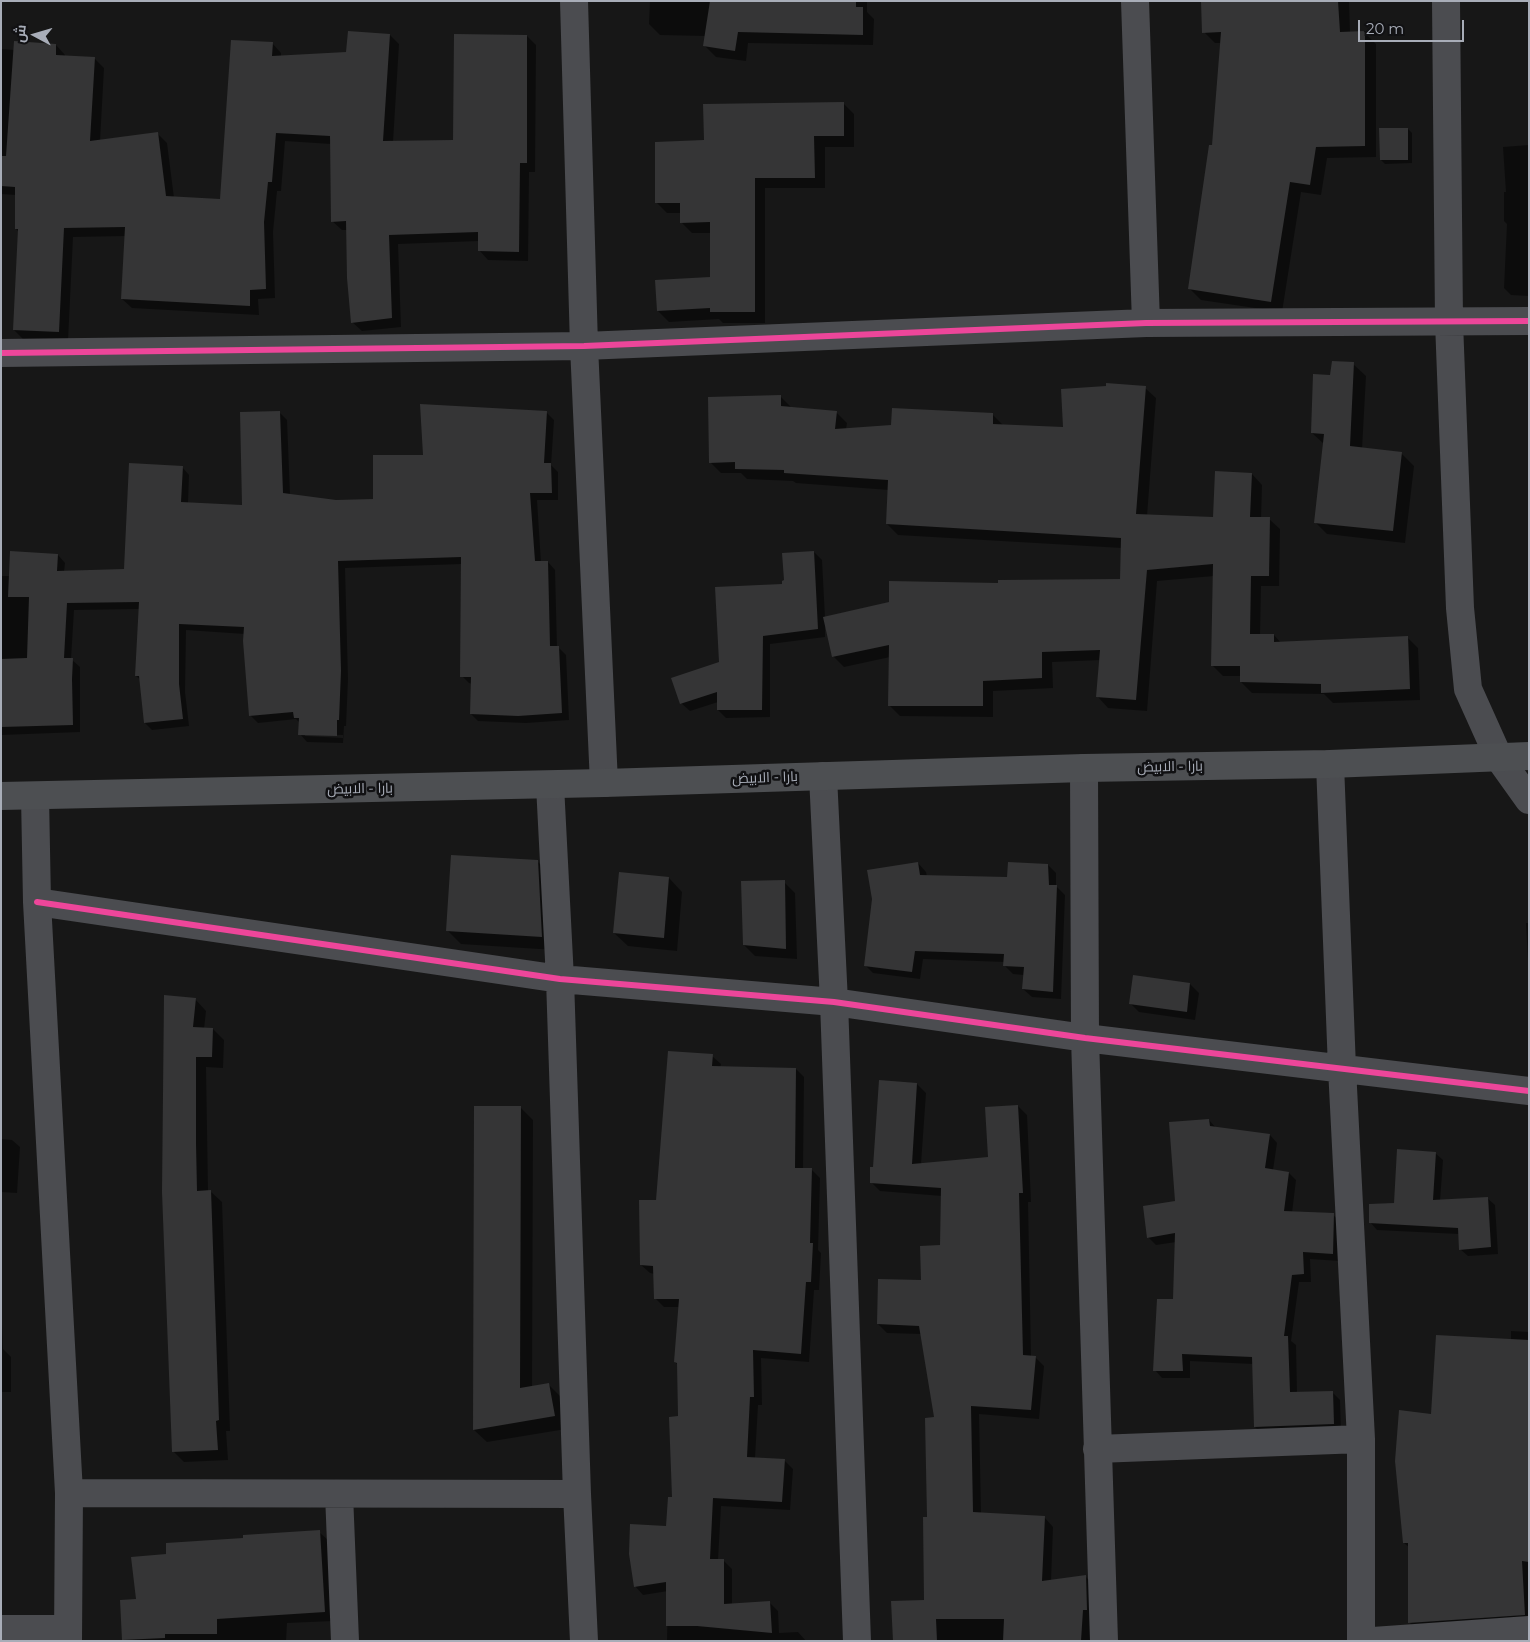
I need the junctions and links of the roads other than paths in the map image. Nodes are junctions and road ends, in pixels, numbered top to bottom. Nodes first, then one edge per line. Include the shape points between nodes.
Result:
1 (574, 1) edge
2 (1135, 1) edge
3 (1446, 1) edge
4 (1529, 321) edge
5 (1449, 322) junction
6 (1146, 323) junction
7 (584, 346) junction
8 (1, 353) edge
9 (1529, 756) edge
10 (1499, 758) junction
11 (1330, 764) junction
12 (1084, 768) junction
13 (823, 776) junction
14 (604, 783) junction
15 (550, 785) junction
16 (1, 796) edge
17 (35, 796) junction
18 (1529, 800) edge
19 (37, 902) junction
20 (560, 979) junction
21 (834, 1002) junction
22 (1085, 1038) junction
23 (1342, 1068) junction
24 (1529, 1091) edge
25 (1361, 1439) junction
26 (1097, 1449) junction
27 (69, 1493) junction
28 (339, 1494) junction
29 (577, 1494) junction
30 (1, 1629) edge
31 (1529, 1630) edge
32 (68, 1635) edge
33 (345, 1641) edge
34 (584, 1641) edge
35 (857, 1641) edge
36 (1104, 1641) edge
37 (1361, 1641) edge
38 (1373, 1641) edge

1 - 7 street
2 - 6 street
3 - 5 street
4 - 5 street
5 - 6 street
5 - 10 street via 1460,608 1468,689
6 - 7 street
7 - 8 street
7 - 14 street
9 - 10 main road, بارا - الابيض
10 - 11 main road, بارا - الابيض
10 - 18 street
11 - 12 main road, بارا - الابيض
11 - 23 street
12 - 13 main road, بارا - الابيض
12 - 22 street
13 - 14 main road, بارا - الابيض
13 - 21 street
14 - 15 main road, بارا - الابيض
15 - 17 main road, بارا - الابيض
15 - 20 street
16 - 17 main road, بارا - الابيض
17 - 19 street
19 - 20 street
19 - 27 street
20 - 21 street
20 - 29 street
21 - 22 street
21 - 35 street
22 - 23 street
22 - 26 street
23 - 24 street
23 - 25 street
25 - 26 street
25 - 37 street
26 - 36 street
27 - 28 street
27 - 32 street
28 - 29 street
28 - 33 street
29 - 34 street
30 - 32 street
31 - 38 street

